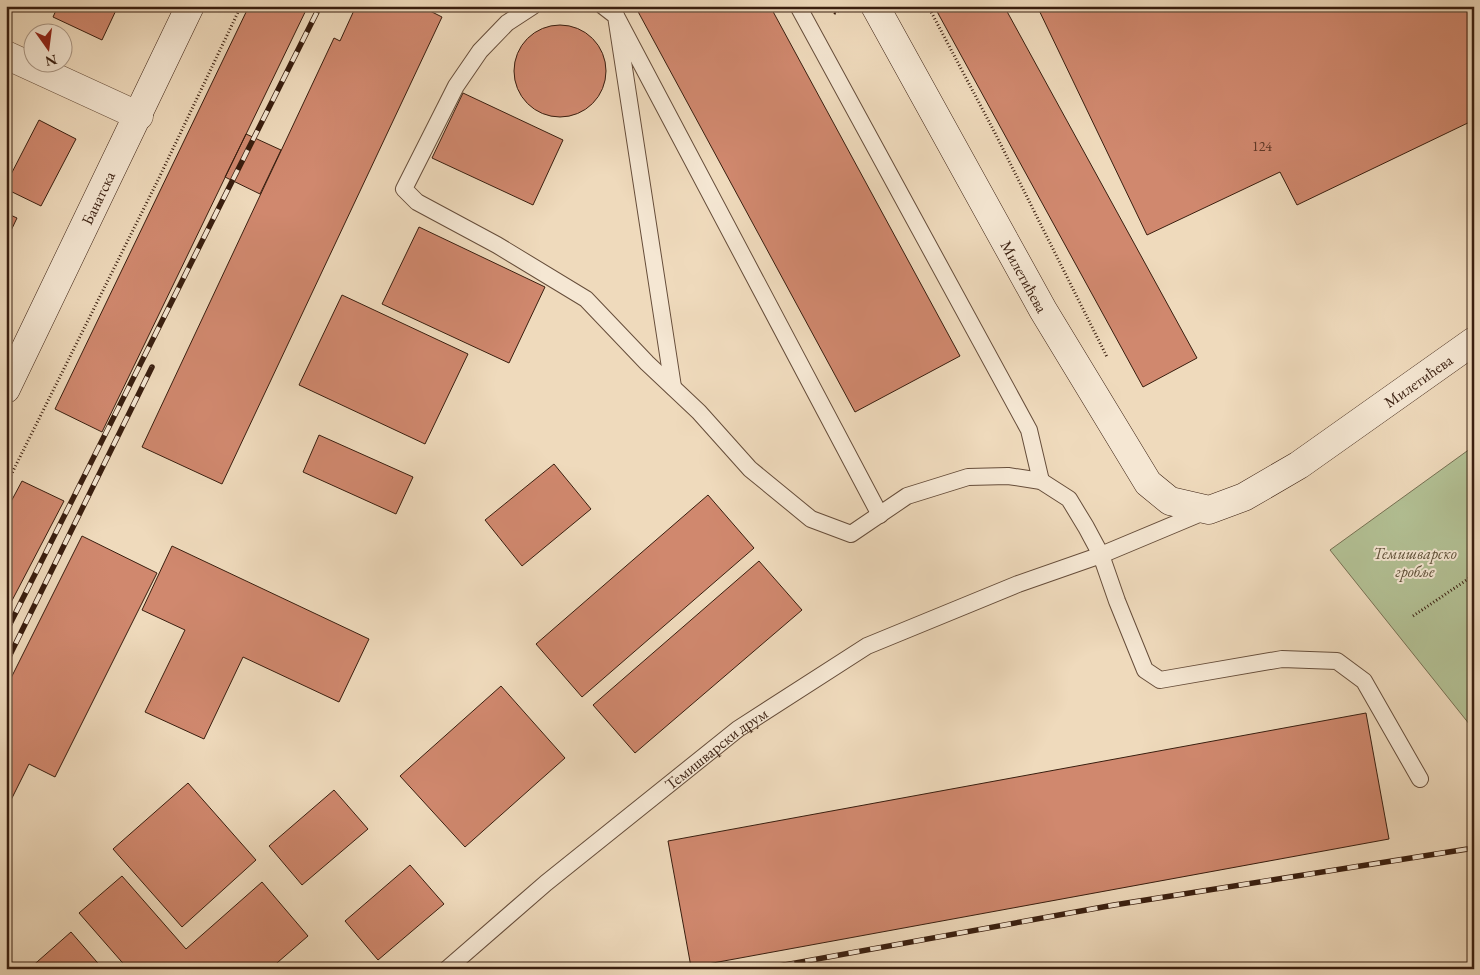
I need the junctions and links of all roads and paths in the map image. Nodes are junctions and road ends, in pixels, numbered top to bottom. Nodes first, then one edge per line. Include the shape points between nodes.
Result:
1 (190, 6) edge
2 (241, 6) edge
3 (533, 6) edge
4 (798, 6) edge
5 (832, 6) edge
6 (845, 6) edge
7 (875, 6) edge
8 (928, 6) edge
9 (609, 11) edge
10 (6, 55) edge
11 (139, 116) junction
12 (1474, 341) edge
13 (1108, 358) dead end
14 (673, 387) junction
15 (6, 389) edge
16 (1041, 481) junction
17 (6, 485) edge
18 (1209, 510) junction
19 (880, 515) junction
20 (1101, 555) junction
21 (1474, 575) edge
22 (1018, 584) joint
23 (1413, 616) dead end
24 (1420, 779) dead end
25 (447, 969) edge

1 - 11 main road, Банатска
2 - 17 path
3 - 14 lane via 507,23 480,51 456,86 404,189 417,202 586,299
4 - 16 lane via 1029,430
5 - 6 path via 835,12
7 - 18 main road, Милетићева via 1044,310 1148,483 1170,501
8 - 13 path
9 - 14 lane
9 - 19 lane
10 - 11 main road
11 - 15 main road, Банатска
12 - 18 main road, Милетићева via 1299,465 1244,497
14 - 19 lane via 750,469 811,519 851,534
16 - 19 lane via 1008,476 968,477 907,496
16 - 20 lane via 1069,499
18 - 20 lane, Милетићева
20 - 22 lane, Милетићева
20 - 24 lane via 1145,670 1160,680 1282,658 1336,661 1364,681
21 - 23 path
22 - 25 lane, Темишварски друм via 867,646 738,729 546,883

